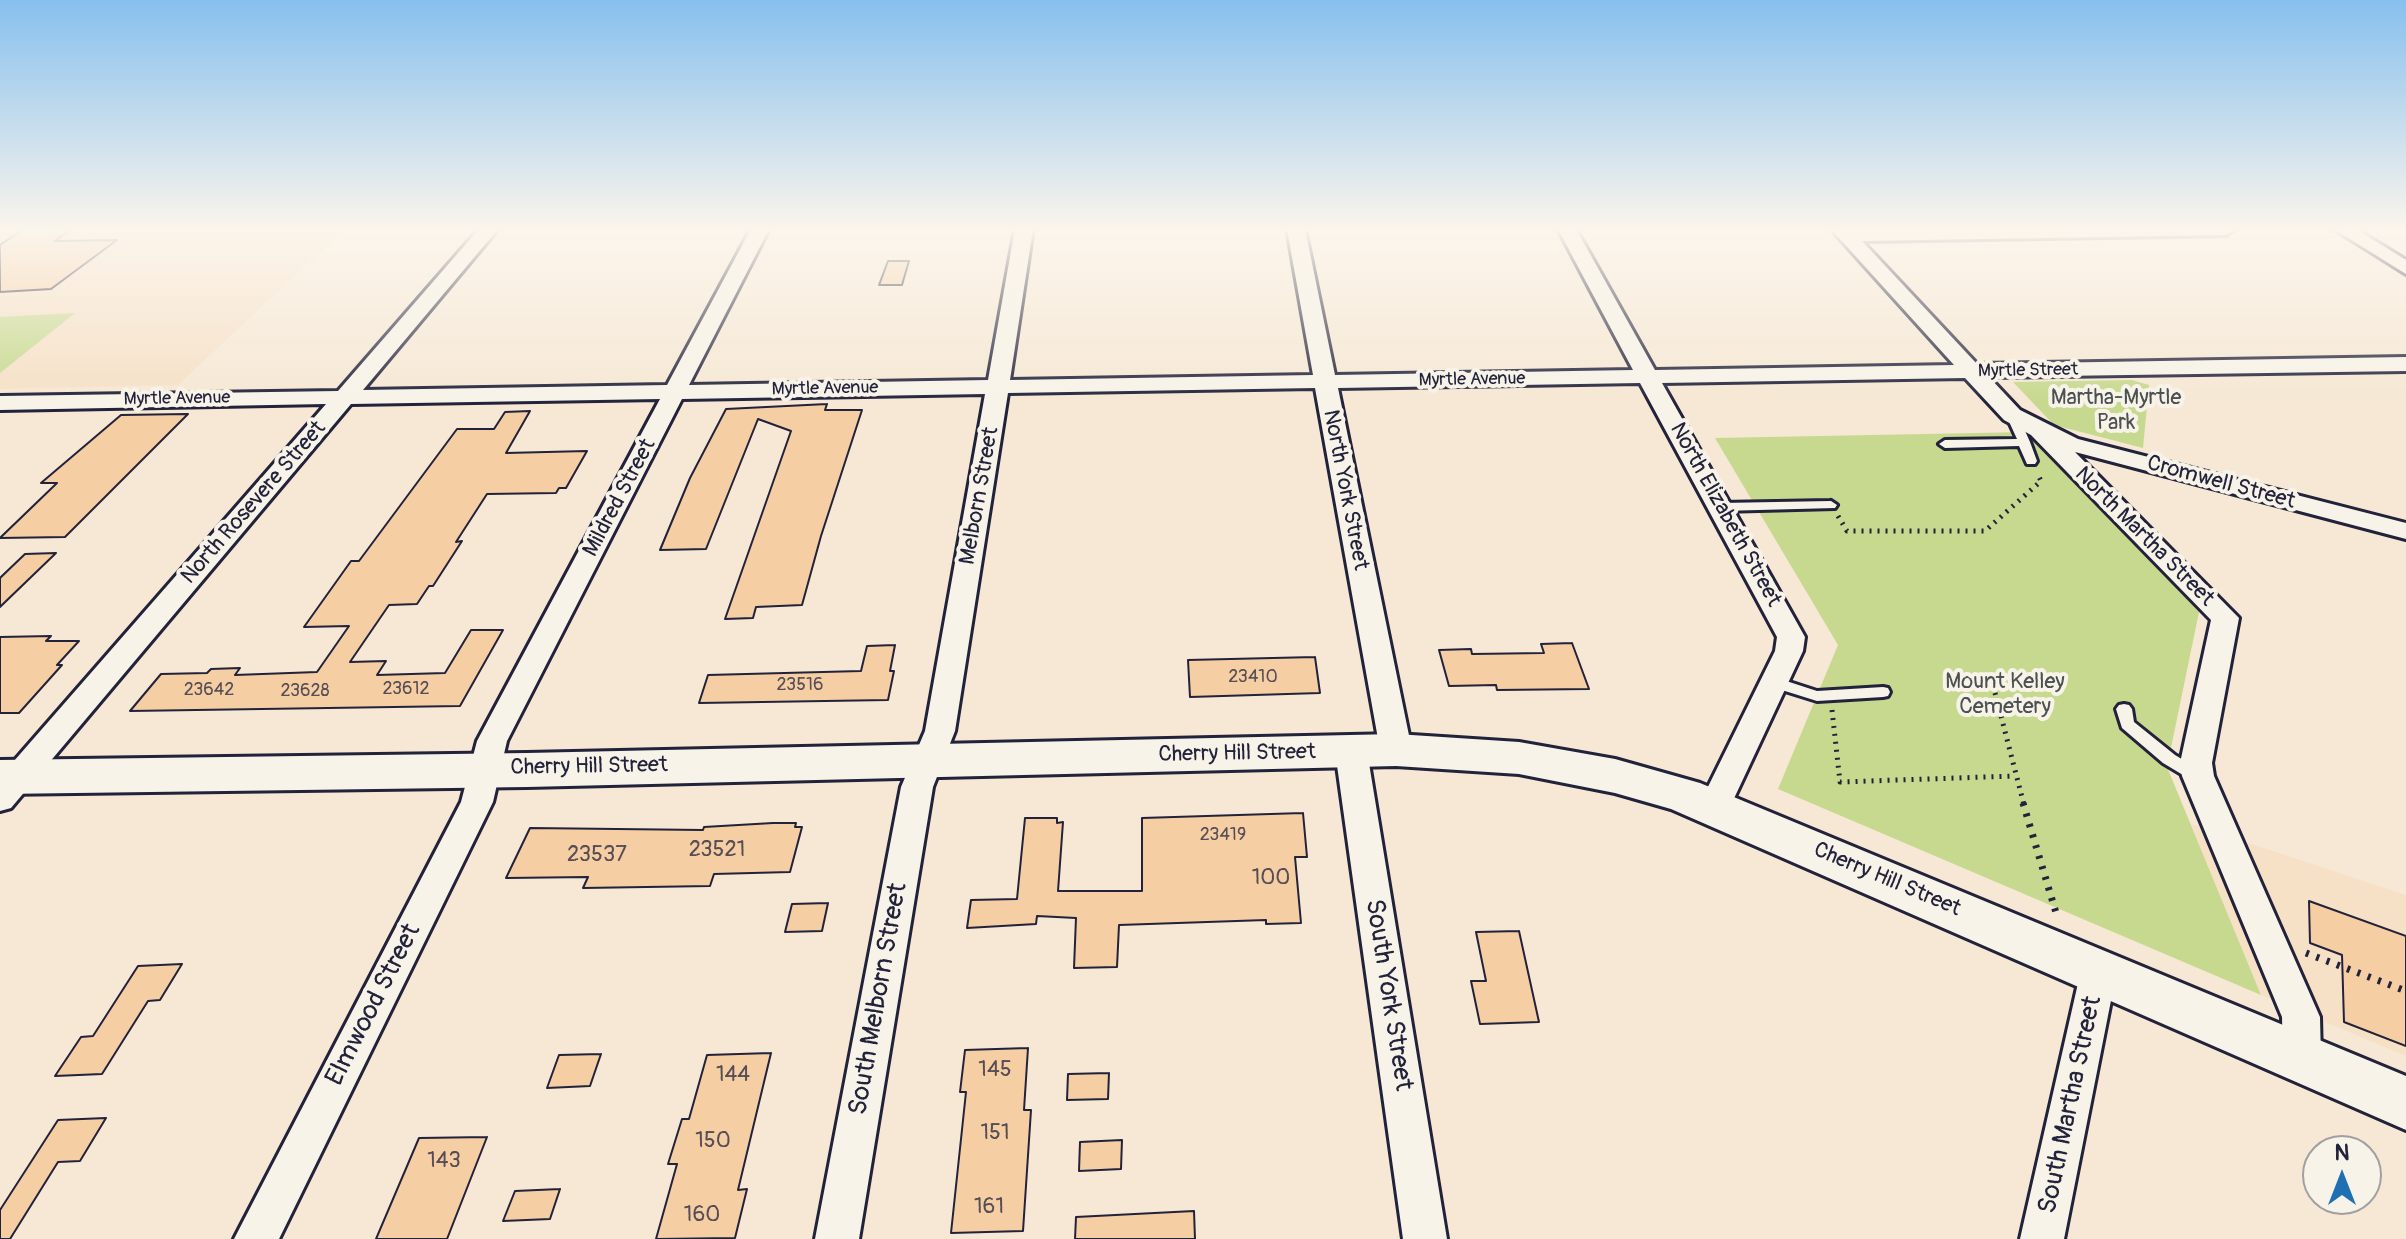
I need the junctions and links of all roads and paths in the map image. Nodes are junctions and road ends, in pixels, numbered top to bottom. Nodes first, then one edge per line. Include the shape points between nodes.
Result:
1 (439, 287) edge
2 (730, 287) edge
3 (1014, 287) edge
4 (1307, 287) edge
5 (1599, 287) edge
6 (1893, 287) edge
7 (2406, 364) edge
8 (1972, 372) junction
9 (1649, 377) junction
10 (1324, 382) junction
11 (998, 386) junction
12 (676, 391) junction
13 (346, 396) junction
14 (0, 403) edge
15 (2031, 436) junction
16 (1945, 444) dead end
17 (2031, 461) joint
18 (1831, 505) joint
19 (1721, 507) junction
20 (2406, 531) edge
21 (1774, 682) junction
22 (1883, 692) dead end
23 (1995, 693) dead end
24 (1831, 695) junction
25 (2124, 709) dead end
26 (1373, 750) junction
27 (926, 760) junction
28 (486, 769) junction
29 (2015, 776) junction
30 (2198, 776) junction
31 (7, 784) edge
32 (1714, 807) junction
33 (2057, 916) dead end
34 (2296, 950) dead end
35 (2099, 970) junction
36 (2406, 991) edge
37 (2302, 1058) junction
38 (2406, 1103) edge
39 (256, 1239) edge
40 (837, 1239) edge
41 (1425, 1239) edge
42 (2042, 1239) edge

1 - 13 street, North Rosevere Street
2 - 12 street, Mildred Street
3 - 11 street, Melborn Street
4 - 10 street, North York Street
5 - 9 street, North Elizabeth Street
6 - 8 street, North Martha Street
7 - 8 street, Myrtle Street
8 - 9 street, Myrtle Street
8 - 15 street, North Martha Street
9 - 10 street, Myrtle Avenue
9 - 19 street, North Elizabeth Street
10 - 11 street, Myrtle Avenue
10 - 26 street, North York Street
11 - 12 street, Myrtle Avenue
11 - 27 street, Melborn Street via 940,731
12 - 13 street, Myrtle Avenue
12 - 28 street, Mildred Street via 492,741
13 - 14 street, Myrtle Avenue
13 - 31 street, North Rosevere Street
15 - 16 lane
15 - 17 lane
15 - 20 street, Cromwell Street
15 - 30 street, North Martha Street via 2225,618 2196,763
17 - 18 path via 2041,481 1985,531 1847,531
18 - 19 lane
19 - 21 street, North Elizabeth Street via 1791,637
21 - 24 lane via 1817,696
21 - 32 street, North Elizabeth Street
22 - 24 lane
23 - 29 path
24 - 29 path via 1840,782
25 - 30 lane via 2127,724
26 - 27 street, Cherry Hill Street
26 - 32 street, Cherry Hill Street via 1472,753 1567,766
26 - 41 street, South York Street
27 - 28 street, Cherry Hill Street
27 - 40 street, South Melborn Street
28 - 31 street, Cherry Hill Street
28 - 39 street, Elmwood Street via 477,802
29 - 33 path
30 - 37 street, North Martha Street via 2301,1017
32 - 35 street, Cherry Hill Street
34 - 36 path
35 - 37 street, Cherry Hill Street
35 - 42 street, South Martha Street
37 - 38 street, Cherry Hill Street

